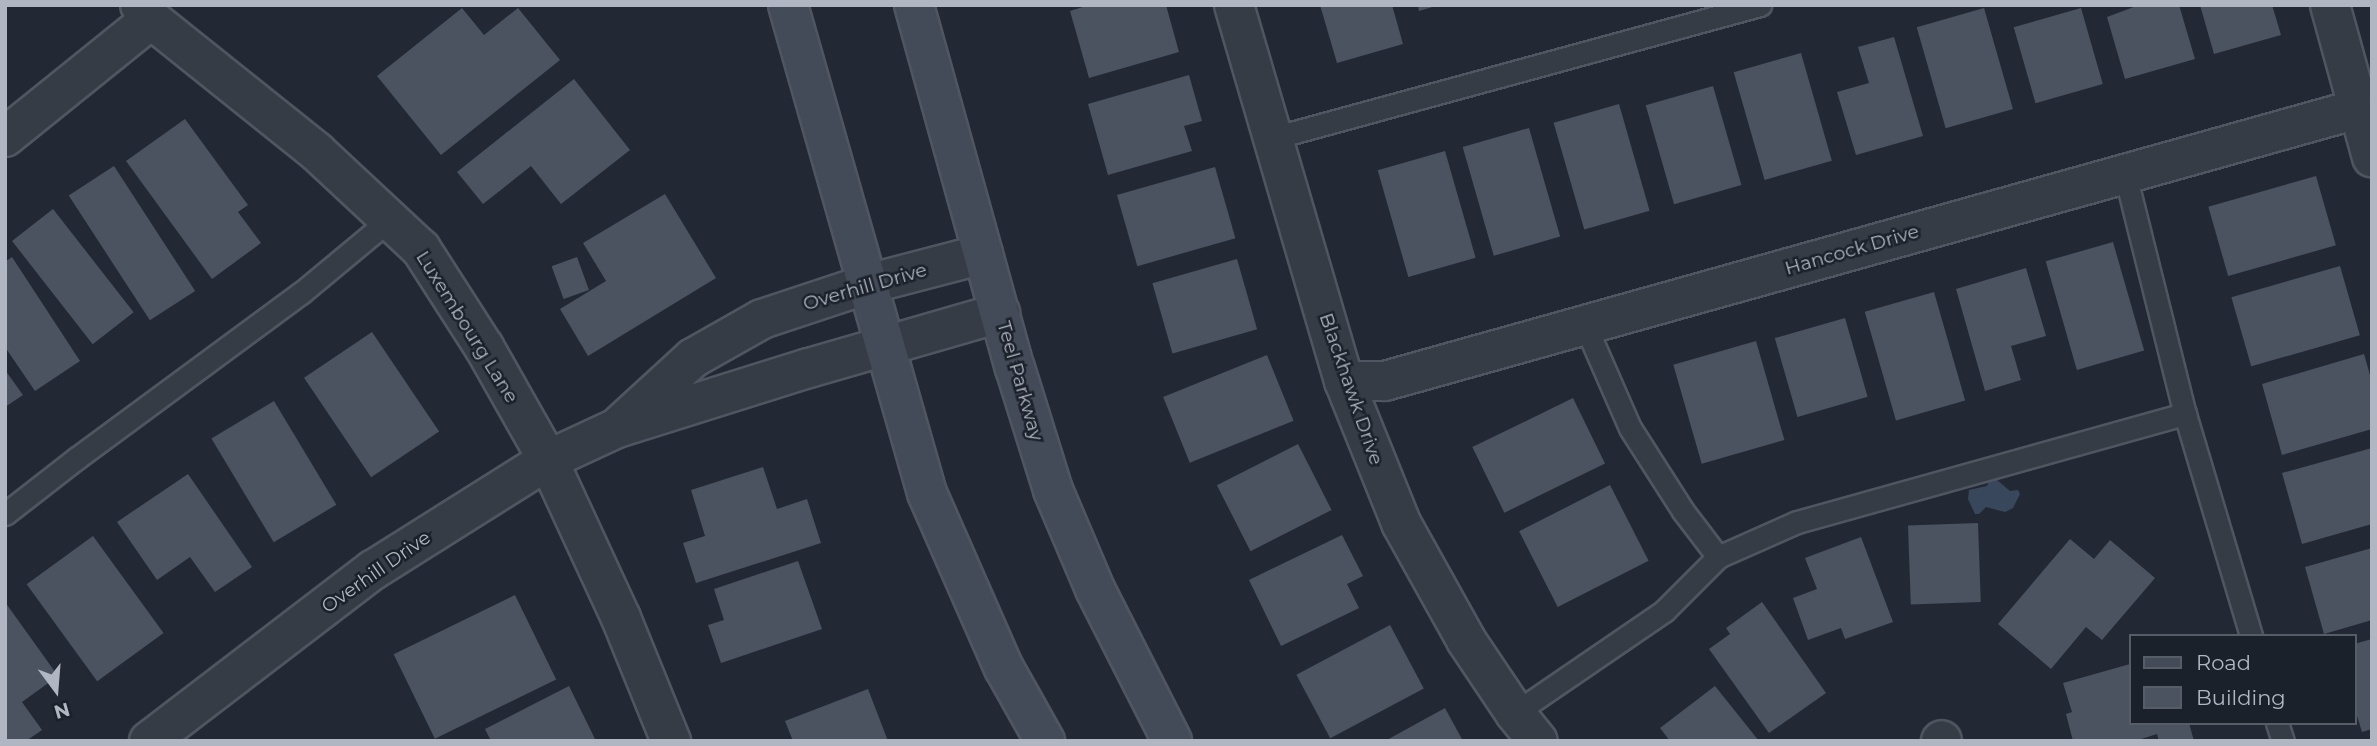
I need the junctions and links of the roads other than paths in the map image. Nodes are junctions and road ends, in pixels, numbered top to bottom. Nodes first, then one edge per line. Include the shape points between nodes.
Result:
1 (788, 5) edge
2 (914, 5) edge
3 (1234, 5) edge
4 (1760, 5) edge
5 (2330, 5) edge
6 (146, 12) edge
7 (2357, 109) junction
8 (5, 137) edge
9 (1273, 138) junction
10 (2372, 157) edge
11 (2125, 174) junction
12 (389, 219) junction
13 (983, 254) junction
14 (867, 284) junction
15 (1000, 313) junction
16 (1585, 325) junction
17 (885, 346) junction
18 (1344, 381) junction
19 (2185, 414) junction
20 (617, 428) junction
21 (548, 460) junction
22 (5, 514) edge
23 (1718, 557) junction
24 (2250, 634) edge
25 (1526, 727) edge
26 (149, 741) edge
27 (671, 741) edge
28 (1045, 741) edge
29 (1172, 741) edge

1 - 14 main road
2 - 13 main road, Teel Parkway
3 - 9 street, Blackhawk Drive
4 - 9 lane
5 - 7 street
6 - 8 street
6 - 12 street, Luxembourg Lane via 317,152
7 - 10 street
7 - 11 street, Hancock Drive
9 - 18 street, Blackhawk Drive
11 - 16 street, Hancock Drive
11 - 19 lane
12 - 21 street, Luxembourg Lane via 421,249
12 - 22 lane via 301,293
13 - 14 street, Overhill Drive
13 - 15 main road, Teel Parkway
14 - 17 main road
14 - 20 street, Overhill Drive via 762,319 722,340 693,358
15 - 17 street, Overhill Drive
15 - 29 main road, Teel Parkway via 1053,490 1095,589
16 - 18 street, Hancock Drive via 1385,381
16 - 23 lane via 1630,428
17 - 20 street, Overhill Drive
17 - 28 main road via 927,492 1004,667
18 - 25 street, Blackhawk Drive via 1401,523 1466,640
19 - 23 lane via 1797,522
19 - 24 lane
20 - 21 street, Overhill Drive
21 - 26 street, Overhill Drive via 373,570
21 - 27 street, Luxembourg Lane via 621,618
23 - 25 lane via 1664,611

